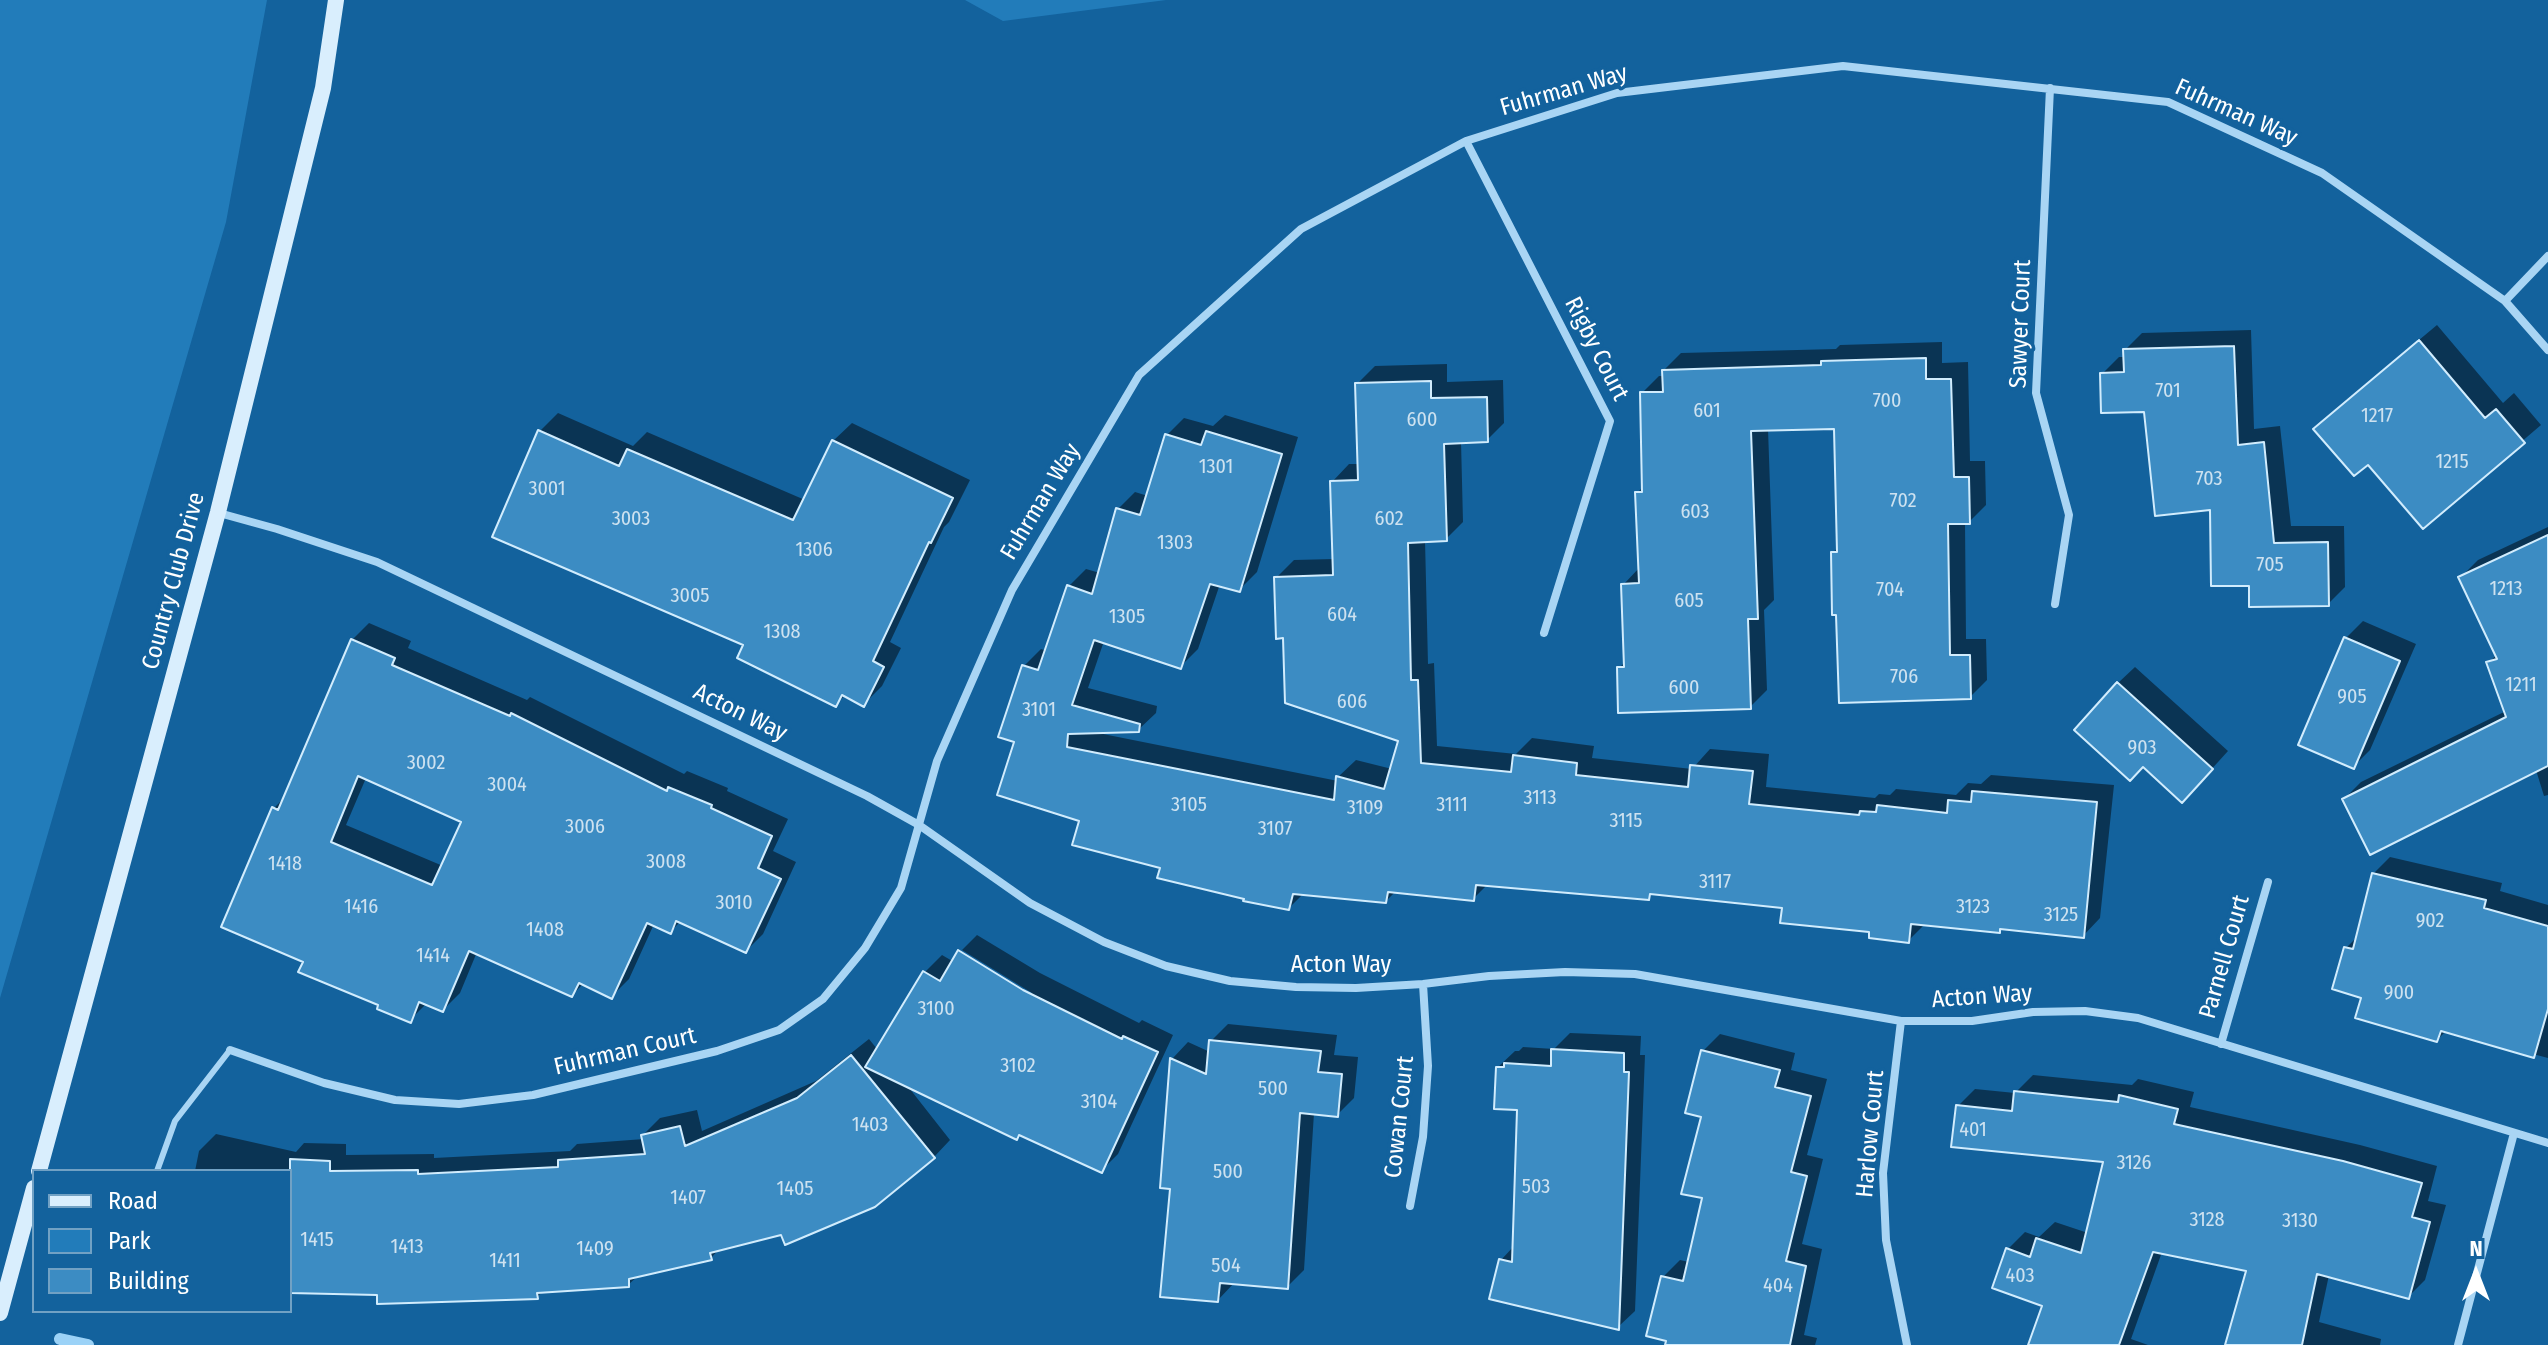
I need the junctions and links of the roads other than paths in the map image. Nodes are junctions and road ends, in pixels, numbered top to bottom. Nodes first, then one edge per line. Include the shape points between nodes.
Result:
1 (336, 0) edge
2 (2050, 88) junction
3 (1466, 141) junction
4 (2548, 256) edge
5 (2505, 301) junction
6 (2548, 350) edge
7 (218, 512) junction
8 (2055, 604) dead end
9 (1544, 633) dead end
10 (919, 825) junction
11 (2268, 882) dead end
12 (1423, 984) junction
13 (1901, 1021) junction
14 (2221, 1044) junction
15 (230, 1050) joint
16 (2514, 1133) junction
17 (2548, 1143) edge
18 (40, 1169) edge
19 (158, 1169) edge
20 (32, 1195) edge
21 (1410, 1206) dead end
22 (0, 1313) edge
23 (1907, 1345) edge
24 (2458, 1345) edge

1 - 7 street, Country Club Drive via 323,88
2 - 3 street, Fuhrman Way via 1843,66 1617,93
2 - 5 street, Fuhrman Way via 2168,102 2322,173
2 - 8 street, Sawyer Court via 2036,393 2069,515
3 - 9 street, Rigby Court via 1610,421
3 - 10 street, Fuhrman Way via 1301,229 1139,375 1012,590 937,761
4 - 5 street
5 - 6 street, Fuhrman Way
7 - 10 street, Acton Way via 377,562
7 - 18 street, Country Club Drive
10 - 12 street, Acton Way via 1030,903 1104,942 1166,966 1230,981 1296,987
10 - 15 street, Fuhrman Court via 901,888 865,948 823,999 779,1030 717,1051 533,1095 459,1104 395,1100 324,1083
11 - 14 street, Parnell Court
12 - 13 street, Acton Way via 1565,972 1635,974
12 - 21 street, Cowan Court via 1428,1066 1423,1137
13 - 14 street, Acton Way via 2085,1011 2138,1018
13 - 23 street, Harlow Court via 1883,1173 1886,1240
14 - 16 street, Acton Way
15 - 19 lane via 175,1121
16 - 17 street, Acton Way
16 - 24 street
20 - 22 street

